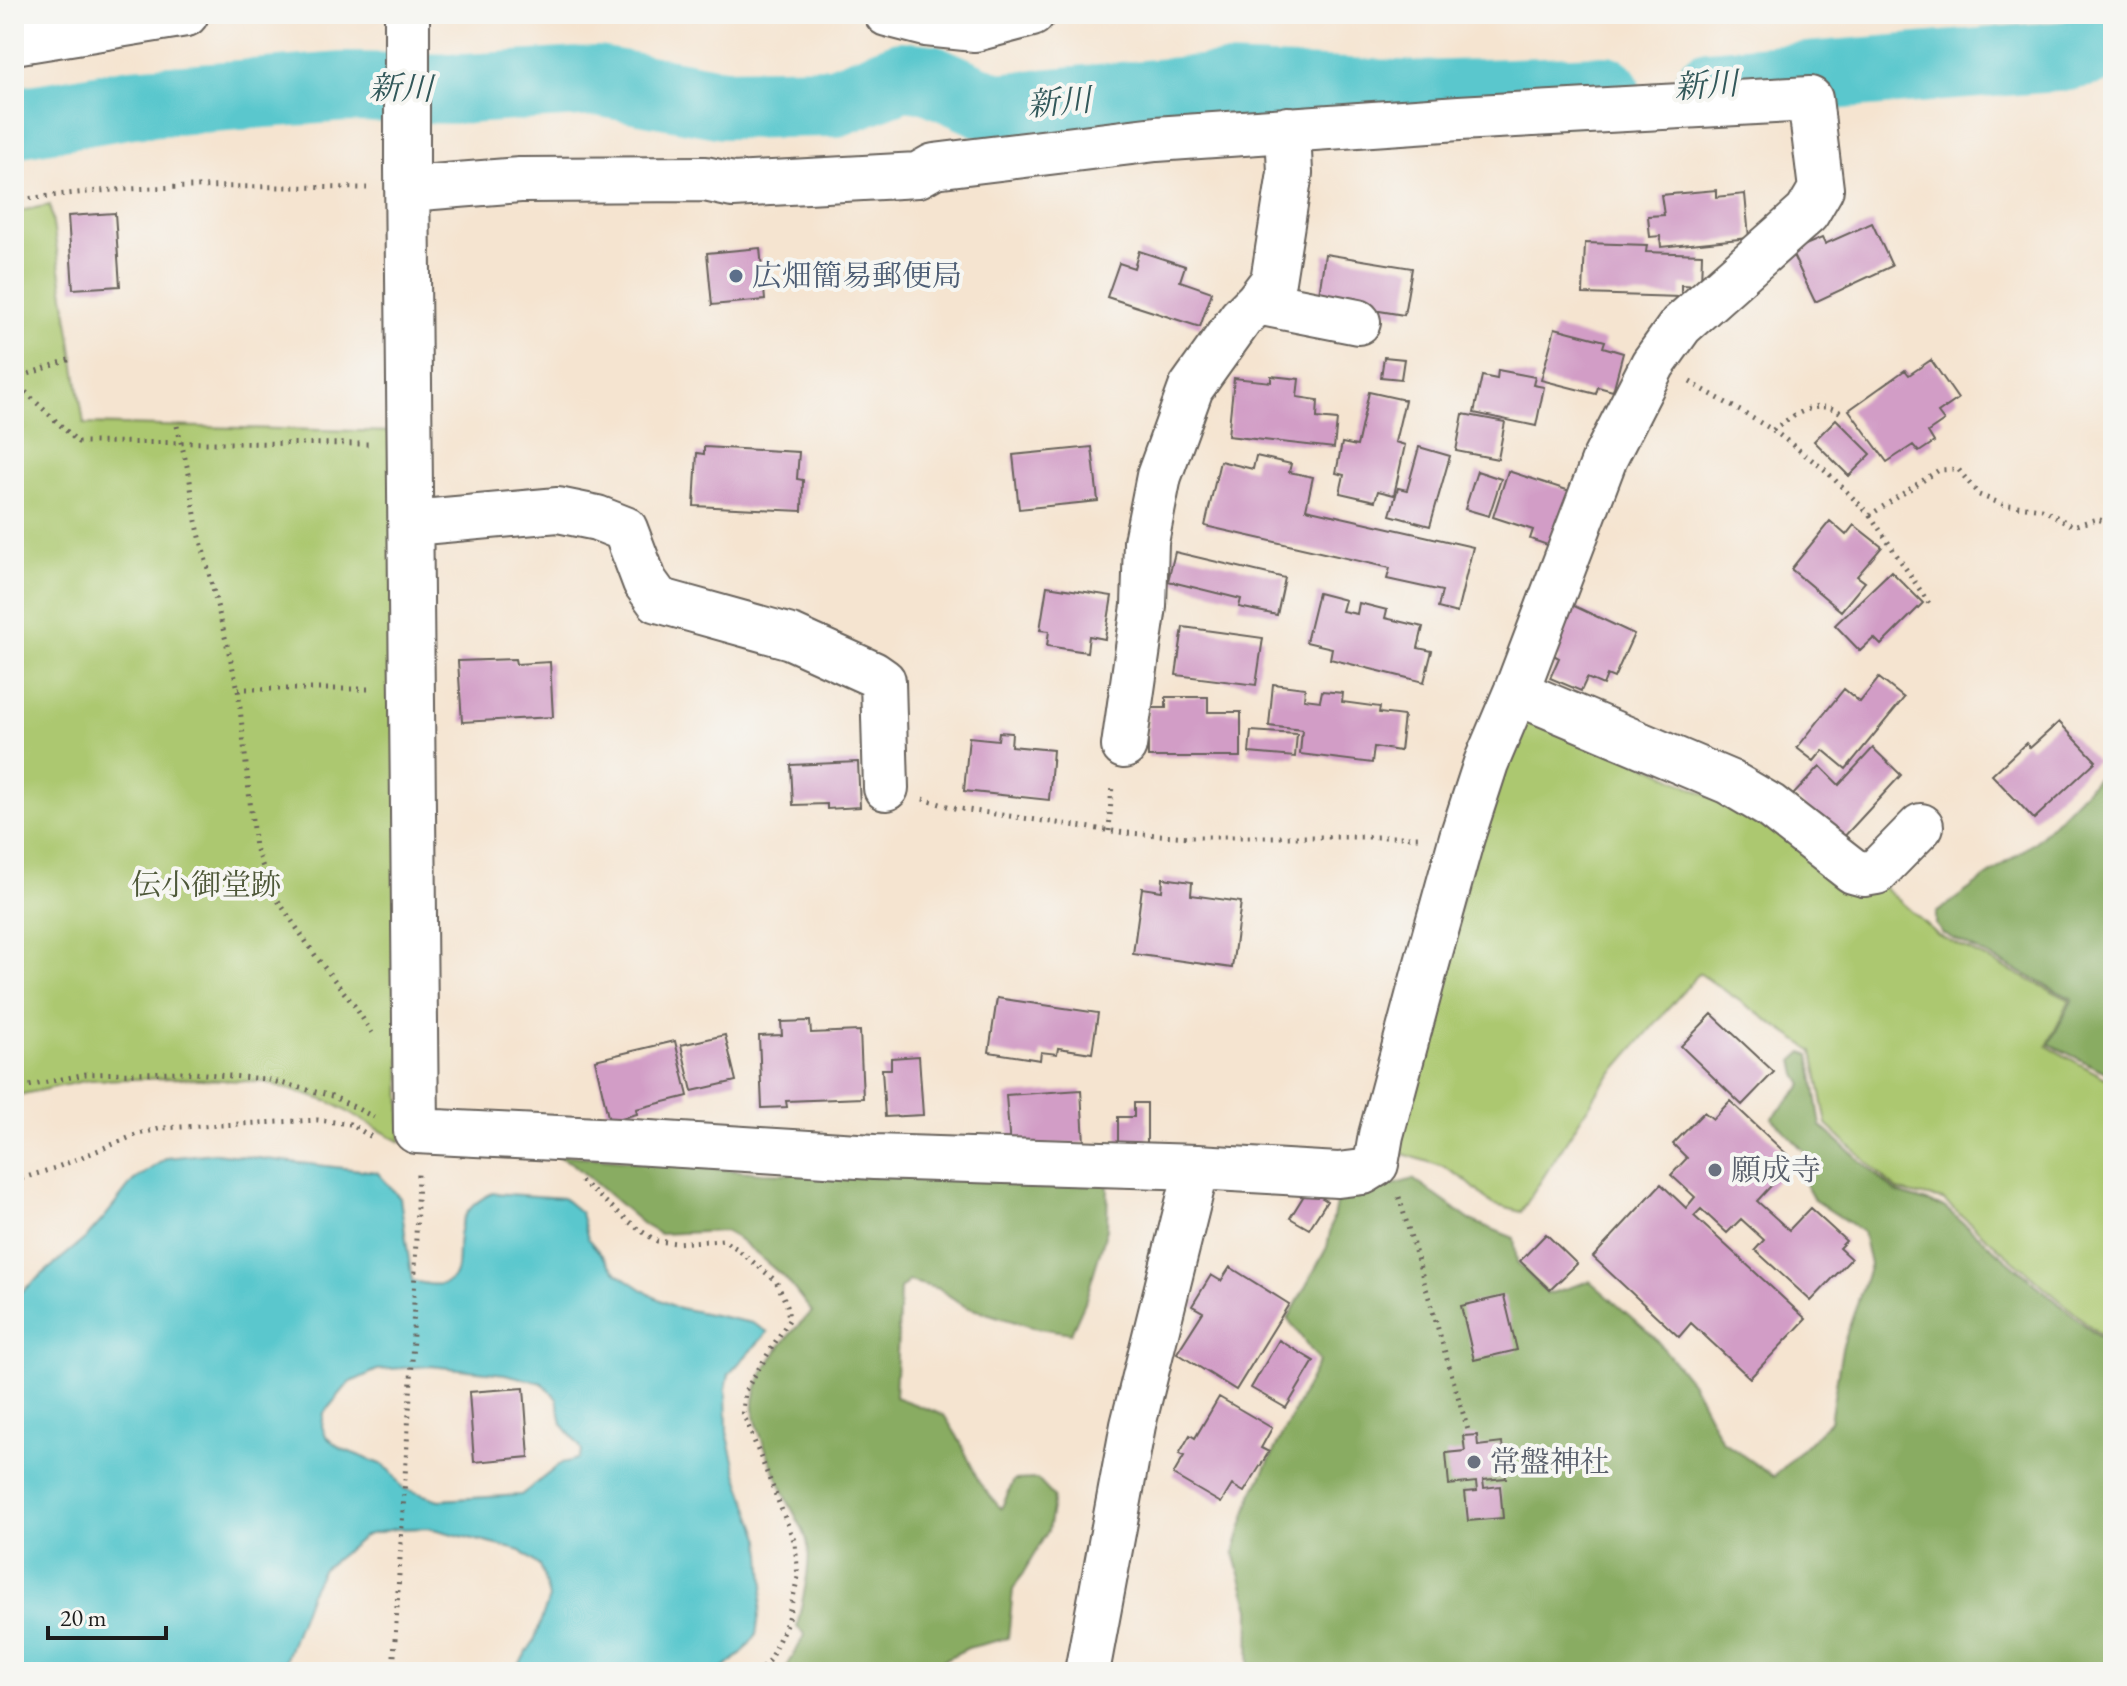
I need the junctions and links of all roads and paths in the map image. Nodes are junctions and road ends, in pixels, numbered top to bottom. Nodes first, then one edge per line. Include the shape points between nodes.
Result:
1 (186, 14) edge
2 (887, 14) edge
3 (1032, 14) edge
4 (407, 23) edge
5 (14, 42) edge
6 (1288, 129) junction
7 (407, 179) junction
8 (14, 201) edge
9 (1257, 302) junction
10 (1358, 322) dead end
11 (74, 358) dead end
12 (1653, 364) junction
13 (14, 380) edge
14 (1841, 413) dead end
15 (177, 426) dead end
16 (1773, 430) junction
17 (181, 442) junction
18 (410, 444) junction
19 (1870, 515) junction
20 (411, 523) junction
21 (2113, 524) edge
22 (1930, 605) dead end
23 (238, 689) junction
24 (412, 689) junction
25 (1516, 692) junction
26 (1124, 746) dead end
27 (886, 788) joint
28 (1921, 826) dead end
29 (1462, 837) junction
30 (374, 1037) dead end
31 (14, 1089) edge
32 (400, 1138) junction
33 (1197, 1167) junction
34 (576, 1176) dead end
35 (14, 1181) edge
36 (1399, 1198) dead end
37 (1468, 1430) dead end
38 (393, 1672) edge
39 (759, 1672) edge
40 (1087, 1672) edge

1 - 5 street
2 - 3 street via 975,29
4 - 7 street
6 - 7 street via 966,162 934,166 918,175 733,185 705,179
6 - 9 street via 1290,173 1273,281
6 - 12 street via 1810,99 1821,189 1807,213 1681,325
7 - 8 path via 169,186
7 - 18 street
9 - 10 street
9 - 26 street via 1191,388 1159,476 1146,542 1144,606
11 - 13 path
12 - 16 path
12 - 25 street via 1605,458
13 - 17 path via 78,442
14 - 16 path via 1818,407
15 - 17 path
16 - 19 path via 1825,470
17 - 18 path
17 - 23 path
18 - 20 street
19 - 21 path via 1949,468 1958,469 1979,495 2002,504 2042,509 2073,526 2097,519
19 - 22 path
20 - 24 street
20 - 27 street via 558,510 625,529 645,582 658,600 791,637 883,681
23 - 24 path
23 - 30 path via 255,848 275,896
24 - 32 street
25 - 28 street via 1729,782 1770,806 1853,871 1876,872
25 - 29 street
27 - 29 path via 954,808 1126,833
29 - 33 street via 1376,1164 1363,1172 1338,1175
31 - 32 path via 86,1074 181,1072 265,1079 332,1096 382,1121
32 - 33 street via 617,1141 874,1157
32 - 35 path via 318,1120 162,1128
32 - 38 path via 418,1160
33 - 40 street via 1133,1425
34 - 39 path via 657,1241 722,1240 736,1248 776,1281 787,1305 789,1320 745,1391 743,1413 795,1543 798,1577 787,1622
36 - 37 path

